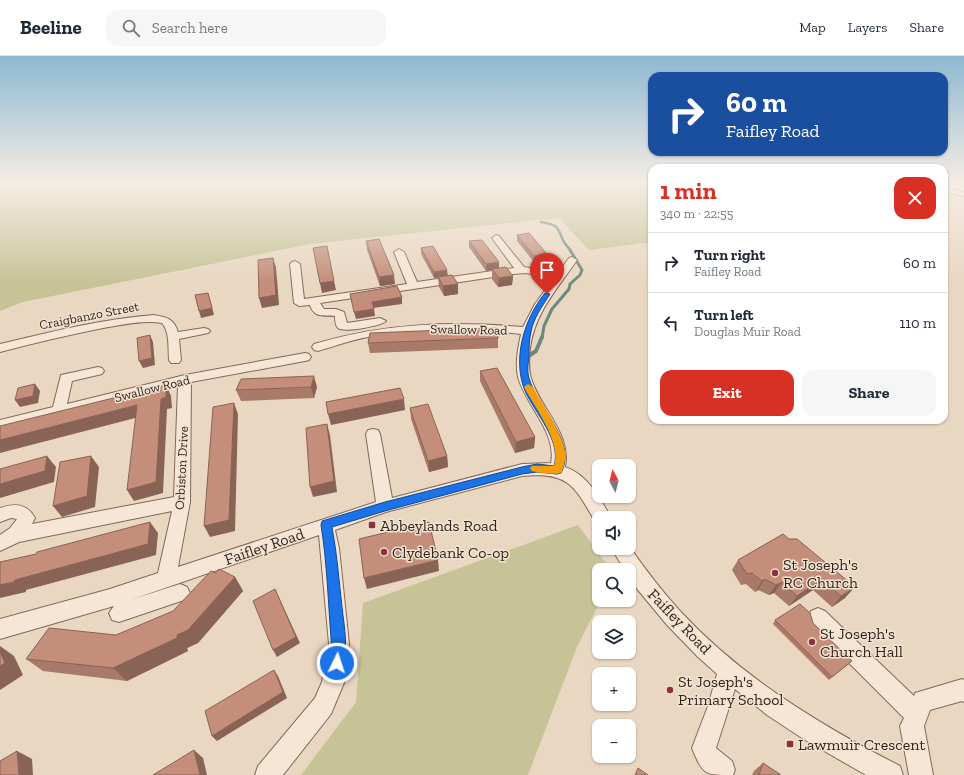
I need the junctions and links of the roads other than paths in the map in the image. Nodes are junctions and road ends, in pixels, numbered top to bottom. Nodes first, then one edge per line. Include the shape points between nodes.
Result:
1 (496, 238) dead end
2 (399, 252) dead end
3 (572, 260) dead end
4 (295, 264) dead end
5 (521, 270) junction
6 (561, 276) junction
7 (413, 286) junction
8 (314, 301) junction
9 (380, 321) dead end
10 (204, 331) dead end
11 (527, 331) junction
12 (174, 336) junction
13 (318, 347) dead end
14 (0, 348) edge
15 (305, 357) dead end
16 (175, 360) dead end
17 (98, 371) dead end
18 (185, 379) junction
19 (59, 411) junction
20 (0, 425) edge
21 (372, 434) dead end
22 (557, 470) junction
23 (182, 502) junction
24 (385, 506) junction
25 (598, 511) edge
26 (0, 515) edge
27 (326, 525) junction
28 (15, 534) junction
29 (0, 543) edge
30 (625, 555) edge
31 (157, 588) junction
32 (180, 593) dead end
33 (119, 613) dead end
34 (818, 618) dead end
35 (0, 629) edge
36 (729, 670) junction
37 (964, 691) edge
38 (917, 715) junction
39 (724, 770) dead end
40 (877, 772) edge
41 (267, 775) edge
42 (921, 775) edge

1 - 5 street
2 - 7 street
3 - 6 street
4 - 8 street via 299,303
5 - 6 street
5 - 7 street
6 - 11 street via 540,303
7 - 8 street
8 - 9 street via 315,308 320,312 340,314 344,327
10 - 12 street
11 - 13 street, Swallow Road via 498,328 423,328 355,336
11 - 22 street via 525,378 557,440 561,452
12 - 14 street, Craigbanzo Street via 165,320 149,318
12 - 16 street
15 - 18 street, Swallow Road
17 - 19 street via 66,378
18 - 19 street, Swallow Road
18 - 23 street, Orbiston Drive
19 - 20 street, Swallow Road
21 - 24 street
22 - 24 street, Faifley Road via 522,470
22 - 25 street, Faifley Road via 575,479 587,492
23 - 28 street
23 - 31 street, Orbiston Drive
24 - 27 street, Faifley Road
26 - 28 street via 13,511 24,514 25,523
27 - 31 street, Faifley Road
27 - 41 street via 339,644 333,682 323,706
28 - 29 street
30 - 36 street, Faifley Road via 637,574 688,634
31 - 32 street
31 - 33 street
31 - 35 street, Faifley Road via 110,598
34 - 38 street
36 - 39 street via 704,748 708,758
36 - 40 street, Faifley Road via 778,709
37 - 38 street via 923,701
38 - 42 street via 912,726

